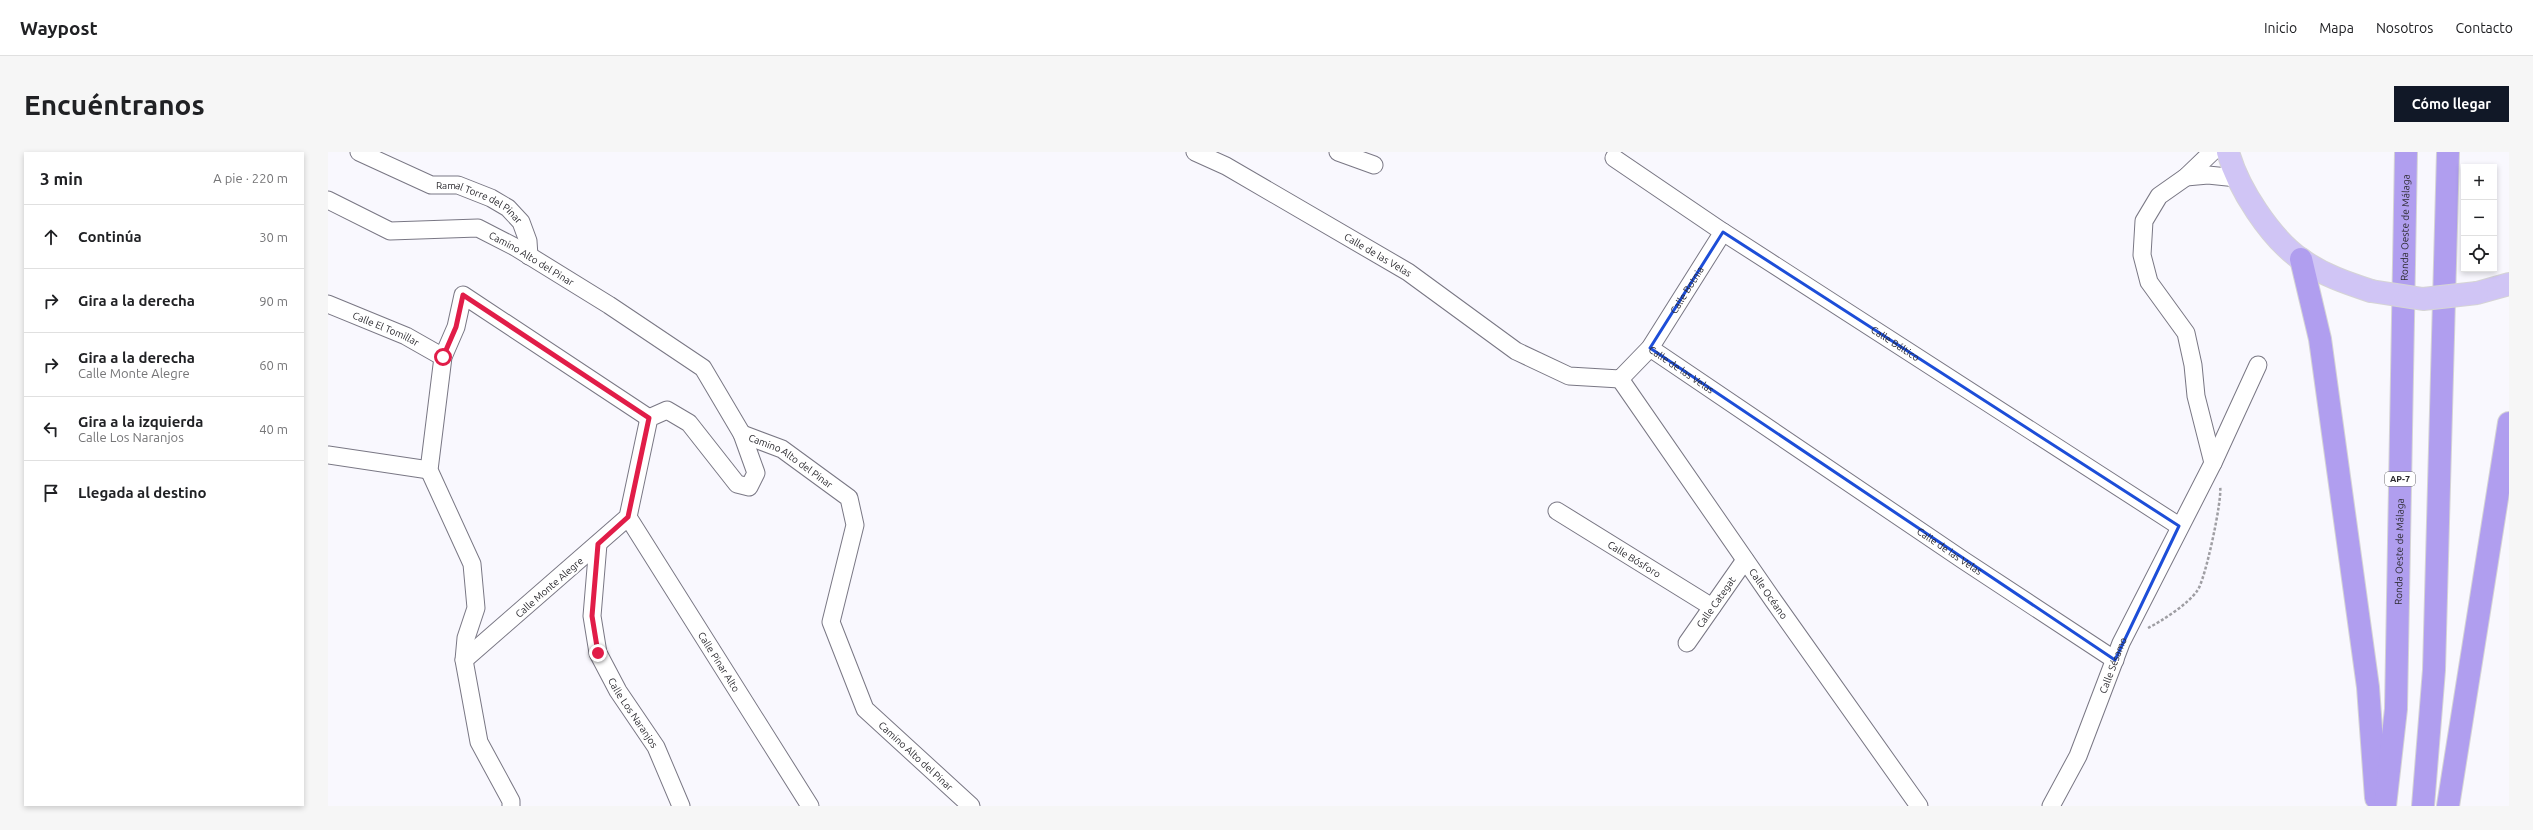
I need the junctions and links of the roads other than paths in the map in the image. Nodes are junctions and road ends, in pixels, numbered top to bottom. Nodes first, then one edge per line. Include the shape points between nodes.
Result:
1 (359, 152) edge
2 (1195, 152) edge
3 (1338, 152) edge
4 (2212, 152) edge
5 (2228, 152) edge
6 (2406, 152) edge
7 (2448, 152) edge
8 (1614, 158) dead end
9 (1374, 165) dead end
10 (2186, 177) junction
11 (2237, 178) junction
12 (328, 200) edge
13 (1723, 232) junction
14 (529, 256) junction
15 (2301, 259) junction
16 (2509, 284) edge
17 (328, 304) edge
18 (1650, 348) junction
19 (443, 357) junction
20 (2258, 365) dead end
21 (1620, 379) junction
22 (649, 418) junction
23 (2509, 423) edge
24 (742, 434) junction
25 (328, 455) edge
26 (2213, 463) junction
27 (429, 470) junction
28 (1557, 511) dead end
29 (628, 517) junction
30 (2179, 526) junction
31 (598, 544) junction
32 (1745, 560) junction
33 (1712, 607) junction
34 (1687, 643) dead end
35 (464, 660) junction
36 (2115, 660) junction
37 (511, 806) edge
38 (682, 806) edge
39 (810, 806) edge
40 (971, 806) edge
41 (1919, 806) edge
42 (2051, 806) edge
43 (2376, 806) edge
44 (2385, 806) edge
45 (2423, 806) edge
46 (2448, 806) edge

1 - 14 street, Ramal Torre del Pinar via 431,185 458,185 508,208 521,222 528,241
2 - 21 street, Calle de las Velas via 1226,166 1408,272 1516,351 1568,376
3 - 9 street
4 - 10 street
5 - 11 main road
6 - 44 highway, Ronda Oeste de Málaga / AP-7 via 2396,709
7 - 45 highway via 2434,670
8 - 13 street, Calle Báltico
10 - 11 street via 2208,175
10 - 26 street via 2159,196 2144,221 2142,255 2149,282 2186,333 2196,396
11 - 15 main road via 2275,235
12 - 14 street, Camino Alto del Pinar via 390,231 478,228
13 - 18 street, Calle Botnia
13 - 30 street, Calle Báltico
14 - 24 street, Camino Alto del Pinar via 609,305 703,368
15 - 16 main road, bridge via 2339,280 2371,292 2423,299 2477,293
15 - 43 highway via 2320,339 2368,687
17 - 19 street, Calle El Tomillar via 406,336
18 - 21 street, Calle de las Velas
18 - 36 street, Calle de las Velas
19 - 22 street via 456,327 463,295
19 - 27 street
20 - 26 street, Calle Sésamo
21 - 32 street, Calle Océano
22 - 24 street via 667,410 689,423 737,484 749,487 756,473
22 - 29 street
23 - 46 highway
24 - 40 street, Camino Alto del Pinar via 782,449 849,498 855,525 831,622 865,708
25 - 27 street
26 - 30 street, Calle Sésamo
27 - 35 street via 472,564 476,608 466,638
28 - 33 street, Calle Bósforo
29 - 31 street, Calle Monte Alegre
29 - 39 street, Calle Pinar Alto
30 - 36 street, Calle Sésamo
31 - 35 street, Calle Monte Alegre
31 - 38 street, Calle Los Naranjos via 592,616 598,653 618,691 656,748
32 - 33 street, Calle Categat
32 - 41 street, Calle Océano
33 - 34 street, Calle Categat
35 - 37 street via 479,742 511,801
36 - 42 street, Calle Sésamo via 2078,756

